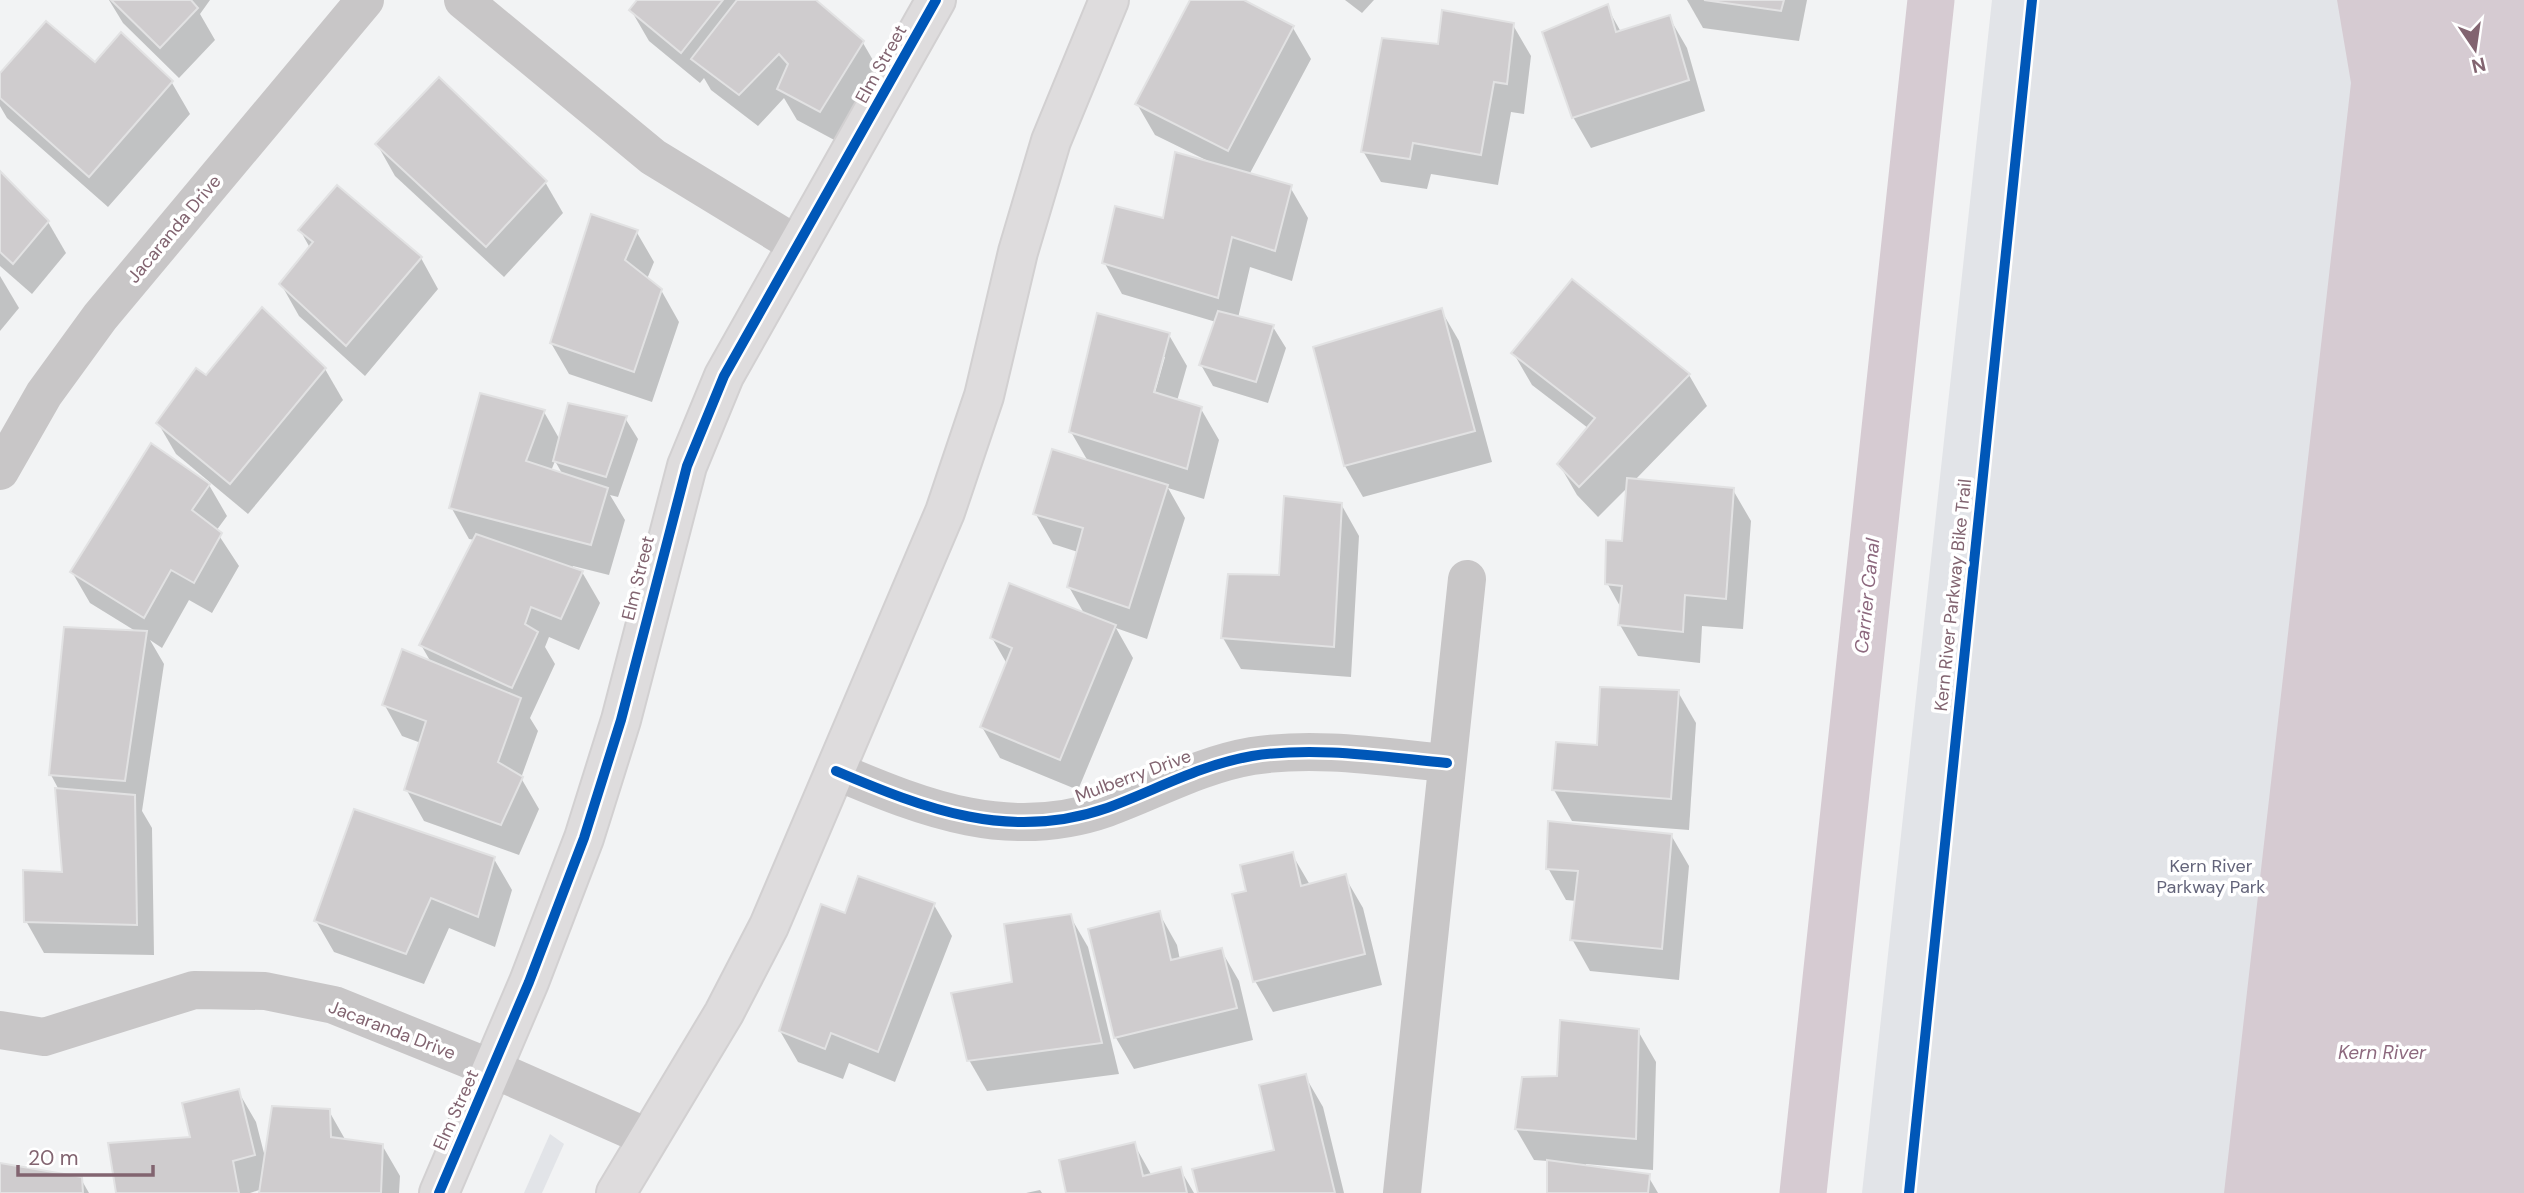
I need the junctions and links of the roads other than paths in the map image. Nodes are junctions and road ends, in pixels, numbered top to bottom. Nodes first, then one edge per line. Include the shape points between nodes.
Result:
1 (365, 0) edge
2 (463, 0) edge
3 (936, 0) edge
4 (1109, 0) edge
5 (797, 245) junction
6 (0, 471) edge
7 (1467, 579) dead end
8 (1447, 763) junction
9 (836, 771) junction
10 (0, 1030) edge
11 (493, 1069) junction
12 (649, 1138) junction
13 (439, 1193) edge
14 (616, 1193) edge
15 (1402, 1193) edge

1 - 6 street, Jacaranda Drive via 100,317 44,394
2 - 5 street via 653,157
3 - 5 street, Elm Street
4 - 9 street via 1051,141 1018,252 984,396 944,512
5 - 11 street, Elm Street via 724,376 687,466 621,720 584,838
7 - 8 street
8 - 9 street, Mulberry Drive via 1315,751 1251,756 1183,775 1106,808 1052,821 1002,822 953,815 906,801
8 - 15 street
9 - 12 street via 769,926 724,1013
10 - 11 street, Jacaranda Drive via 44,1037 194,990 265,991 334,1005
11 - 12 street, Jacaranda Drive
11 - 13 street, Elm Street
12 - 14 street

